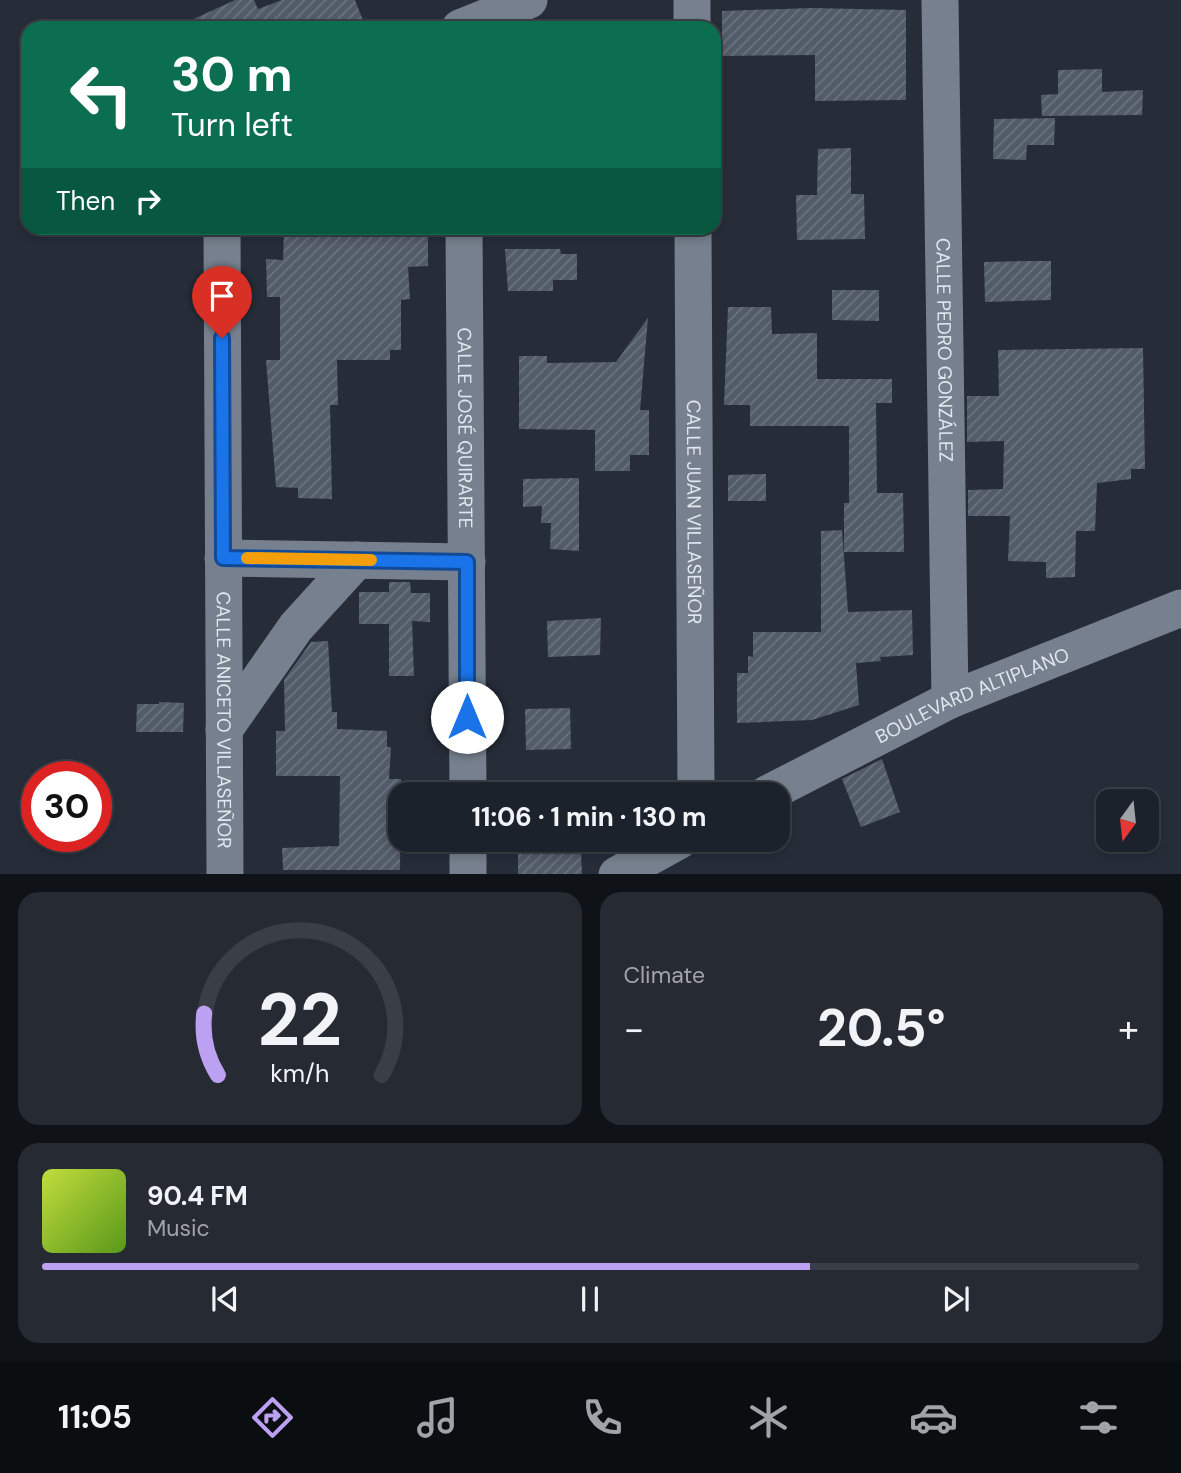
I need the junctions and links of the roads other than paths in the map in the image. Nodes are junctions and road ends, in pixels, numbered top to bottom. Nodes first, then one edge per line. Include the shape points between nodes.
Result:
1 (529, 0) edge
2 (692, 0) edge
3 (940, 0) edge
4 (479, 21) edge
5 (692, 21) edge
6 (222, 235) edge
7 (464, 235) edge
8 (693, 235) edge
9 (223, 558) junction
10 (357, 560) junction
11 (467, 562) junction
12 (1181, 608) edge
13 (950, 700) junction
14 (224, 730) junction
15 (468, 782) edge
16 (696, 782) edge
17 (790, 783) edge
18 (468, 852) edge
19 (658, 852) edge
20 (225, 874) edge
21 (468, 874) edge
22 (617, 874) edge

1 - 4 street
2 - 5 street
3 - 13 street, CALLE PEDRO GONZÁLEZ
6 - 9 street, CALLE ANICETO VILLASEÑOR
7 - 11 street, CALLE JOSÉ QUIRARTE
8 - 16 street, CALLE JUAN VILLASEÑOR
9 - 10 street
9 - 14 street, CALLE ANICETO VILLASEÑOR
10 - 11 street
10 - 14 street via 296,627
11 - 15 street, CALLE JOSÉ QUIRARTE
12 - 13 street, BOULEVARD ALTIPLANO
13 - 17 street, BOULEVARD ALTIPLANO
14 - 20 street, CALLE ANICETO VILLASEÑOR
18 - 21 street
19 - 22 street

